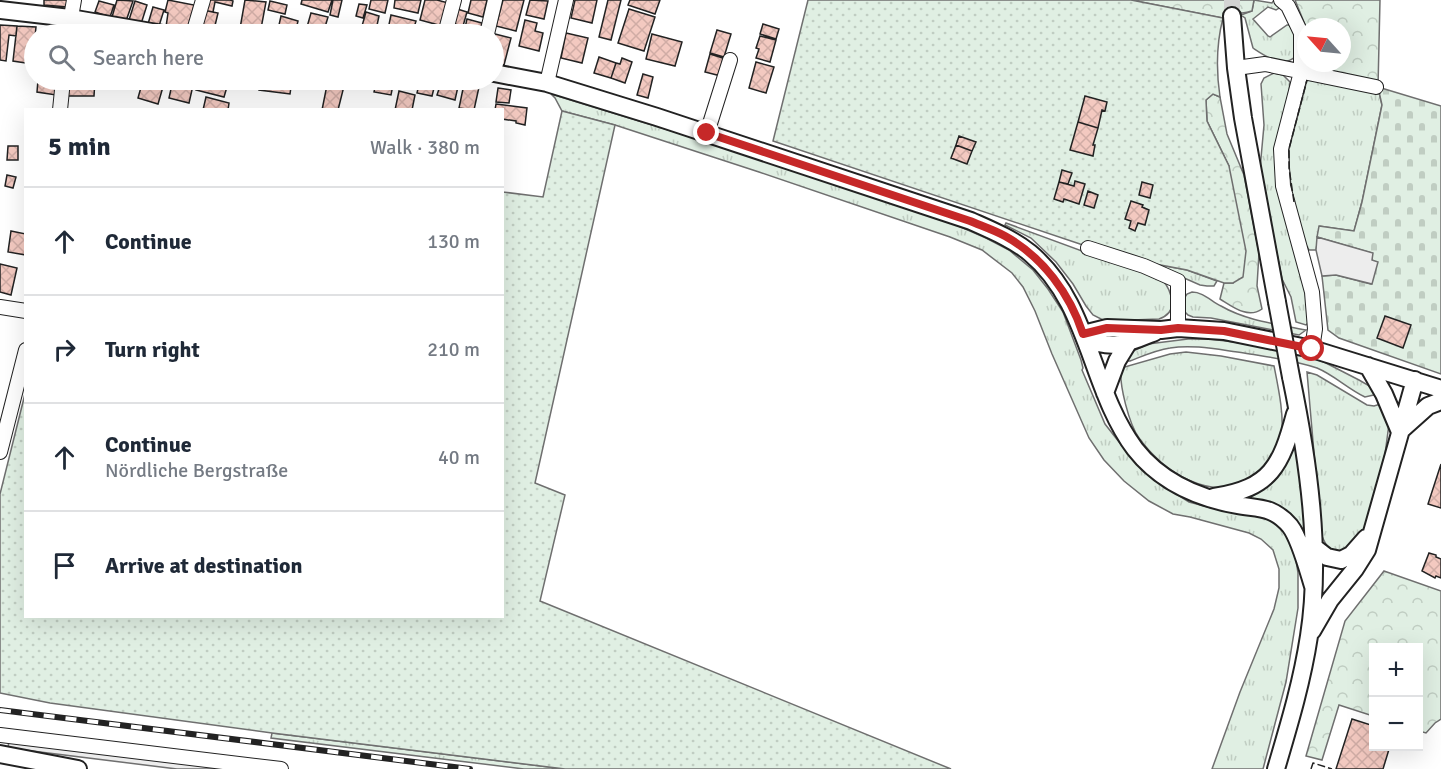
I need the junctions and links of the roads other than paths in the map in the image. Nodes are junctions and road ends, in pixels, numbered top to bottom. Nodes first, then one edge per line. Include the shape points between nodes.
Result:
1 (74, 0) edge
2 (203, 0) edge
3 (454, 0) edge
4 (495, 0) edge
5 (566, 0) edge
6 (1286, 6) edge
7 (0, 13) edge
8 (1232, 16) tunnel mouth
9 (58, 24) edge
10 (69, 24) edge
11 (197, 24) edge
12 (448, 24) edge
13 (489, 24) edge
14 (1297, 26) edge
15 (730, 60) dead end
16 (1236, 68) junction
17 (1297, 71) edge
18 (1301, 72) joint
19 (504, 75) edge
20 (547, 83) junction
21 (1376, 87) dead end
22 (62, 90) edge
23 (60, 108) edge
24 (707, 133) junction
25 (1088, 248) dead end
26 (0, 307) edge
27 (24, 311) edge
28 (1169, 329) junction
29 (1084, 336) junction
30 (1128, 343) junction
31 (1312, 349) junction
32 (24, 358) edge
33 (1368, 366) junction
34 (1415, 380) junction
35 (1441, 389) edge
36 (1105, 393) junction
37 (1441, 401) edge
38 (1297, 408) junction
39 (1400, 432) junction
40 (0, 452) edge
41 (1207, 498) junction
42 (1372, 530) junction
43 (1314, 546) junction
44 (1313, 586) junction
45 (1310, 634) junction
46 (0, 735) edge
47 (0, 754) edge
48 (78, 769) edge
49 (281, 769) edge
50 (1276, 769) edge

1 - 10 street
2 - 11 street
3 - 12 street
4 - 13 street
5 - 20 street
6 - 14 street
7 - 9 main road
8 - 16 main road
15 - 24 street
16 - 17 street via 1265,64
16 - 38 main road, bridge
18 - 21 street
18 - 31 street via 1281,149 1283,186 1312,292
19 - 20 main road
20 - 24 main road
22 - 23 street
24 - 29 main road via 970,221 1006,237 1048,270 1063,291
25 - 28 street via 1178,281
26 - 27 street
28 - 29 main road via 1107,328
28 - 30 main road
28 - 31 main road via 1224,331
29 - 30 main road via 1097,344
29 - 36 main road
30 - 36 main road
31 - 33 main road
32 - 40 street
33 - 34 main road
33 - 39 main road
34 - 35 main road
34 - 39 main road
36 - 41 main road via 1135,449 1157,472
37 - 39 main road via 1428,406
38 - 41 main road via 1280,458 1267,477 1233,494
38 - 43 main road
39 - 42 main road
41 - 44 main road via 1262,508 1278,515 1291,527
42 - 43 main road via 1351,555 1341,560
42 - 45 main road via 1362,558
43 - 44 main road
44 - 45 main road
45 - 50 main road via 1299,693
46 - 49 street
47 - 48 main road

